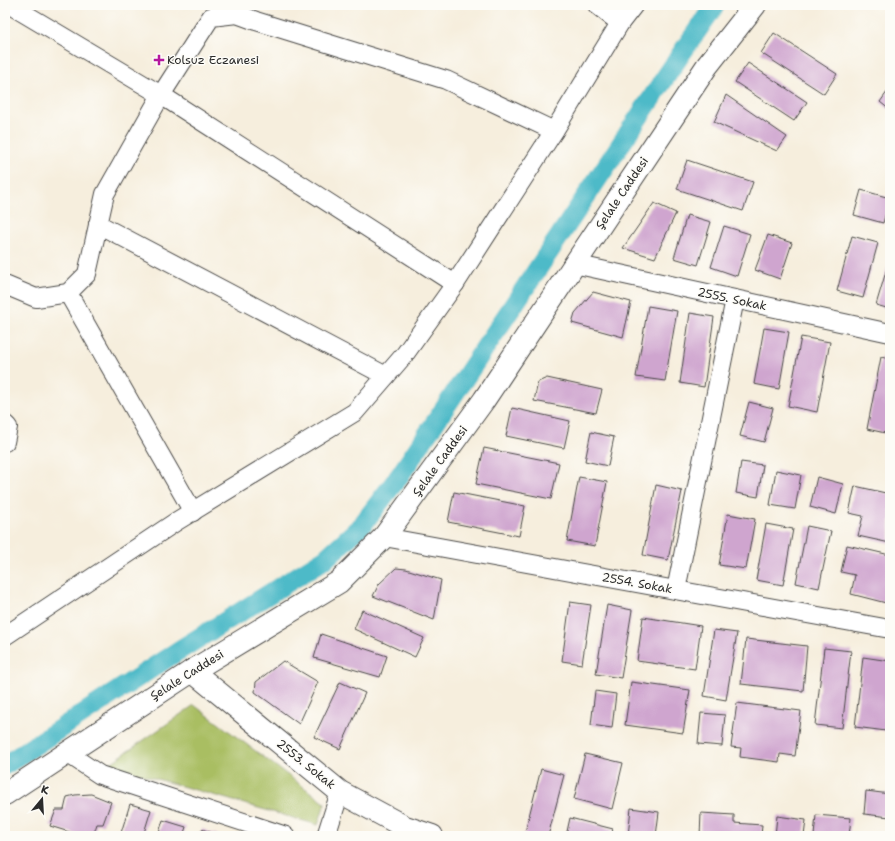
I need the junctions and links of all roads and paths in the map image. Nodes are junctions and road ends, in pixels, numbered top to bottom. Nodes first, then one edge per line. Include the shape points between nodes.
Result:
1 (10, 5) edge
2 (597, 5) edge
3 (634, 5) edge
4 (754, 5) edge
5 (239, 9) edge
6 (620, 23) junction
7 (161, 95) junction
8 (554, 131) junction
9 (98, 224) junction
10 (574, 264) junction
11 (455, 284) junction
12 (5, 285) edge
13 (68, 293) junction
14 (735, 299) junction
15 (890, 333) edge
16 (386, 376) junction
17 (5, 424) edge
18 (5, 442) edge
19 (193, 512) junction
20 (384, 537) junction
21 (676, 590) junction
22 (890, 629) edge
23 (5, 636) edge
24 (192, 671) junction
25 (68, 753) junction
26 (340, 792) junction
27 (5, 794) edge
28 (286, 836) edge
29 (326, 836) edge
30 (432, 836) edge

1 - 7 street
2 - 6 street
3 - 6 street
4 - 10 street, Şelale Caddesi via 707,66
5 - 7 street via 211,17
5 - 8 street via 256,21 446,80
6 - 8 street
7 - 9 street via 105,194
7 - 11 street
8 - 11 street
9 - 13 street via 87,274
9 - 16 street
10 - 14 street, 2555. Sokak
10 - 20 street, Şelale Caddesi via 484,400
11 - 16 street
12 - 13 street via 36,298
13 - 19 street
14 - 15 street, 2555. Sokak
14 - 21 street
16 - 19 street via 354,412
17 - 18 street via 8,427
19 - 23 street
20 - 21 street, 2554. Sokak
20 - 24 street, Şelale Caddesi via 339,582
21 - 22 street, 2554. Sokak
24 - 25 street, Şelale Caddesi
24 - 26 street, 2553. Sokak
25 - 27 street, Şelale Caddesi
25 - 28 street via 100,775
26 - 29 street
26 - 30 street, 2553. Sokak via 405,827

